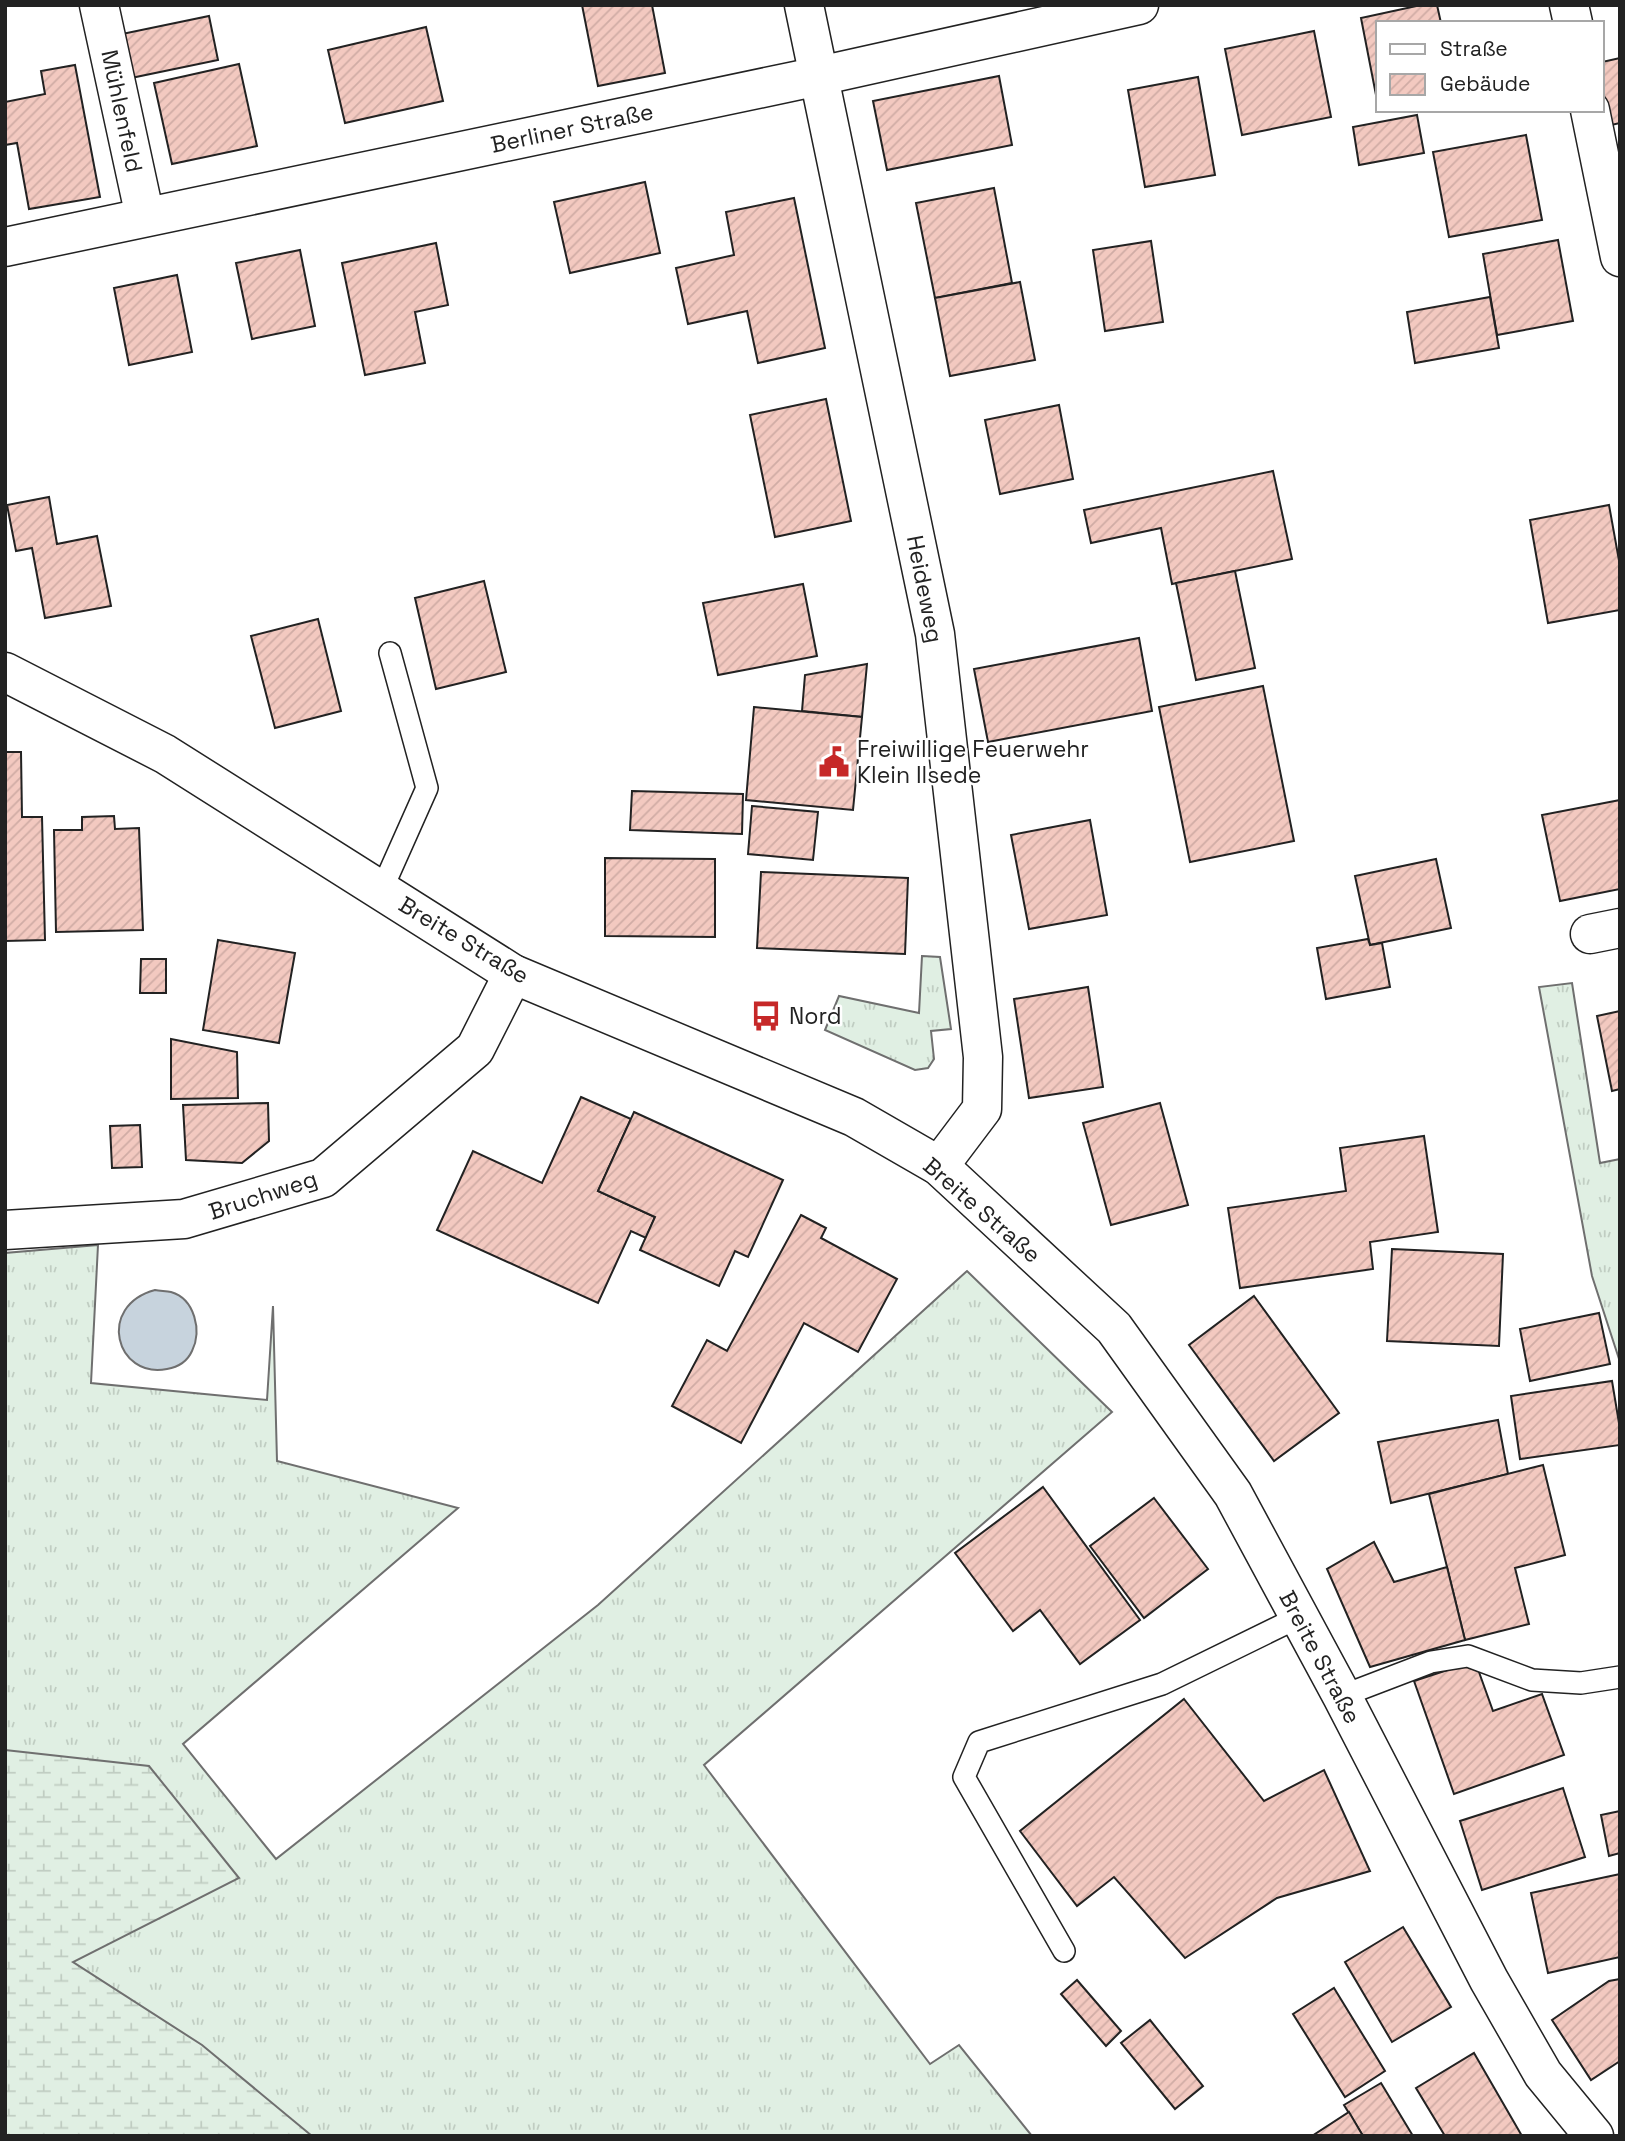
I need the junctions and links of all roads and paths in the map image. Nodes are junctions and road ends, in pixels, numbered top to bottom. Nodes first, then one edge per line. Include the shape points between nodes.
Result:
1 (99, 5) edge
2 (804, 5) edge
3 (1139, 5) edge
4 (819, 76) junction
5 (1590, 112) edge
6 (145, 217) junction
7 (5, 247) edge
8 (1620, 257) edge
9 (390, 653) dead end
10 (5, 672) edge
11 (382, 889) junction
12 (513, 974) junction
13 (939, 1166) junction
14 (5, 1230) edge
15 (1299, 1618) junction
16 (1620, 1677) edge
17 (1342, 1696) junction
18 (1065, 1951) dead end
19 (1594, 2136) edge

1 - 6 street, Mühlenfeld
2 - 4 street, Heideweg
3 - 4 street, Berliner Straße
4 - 6 street, Berliner Straße
4 - 13 street, Heideweg via 935,634 983,1057 982,1109
5 - 8 street
6 - 7 street, Berliner Straße
9 - 11 lane via 427,788
10 - 11 street, Breite Straße via 165,754
11 - 12 street, Breite Straße
12 - 13 street, Breite Straße via 855,1117
12 - 14 street, Bruchweg via 475,1049 323,1178 184,1219
13 - 15 street, Breite Straße via 1114,1328 1233,1494
15 - 17 street, Breite Straße
15 - 18 lane via 1162,1684 979,1742 964,1777
16 - 17 lane via 1581,1682 1532,1680 1468,1656 1432,1662
17 - 19 street, Breite Straße via 1529,2050

